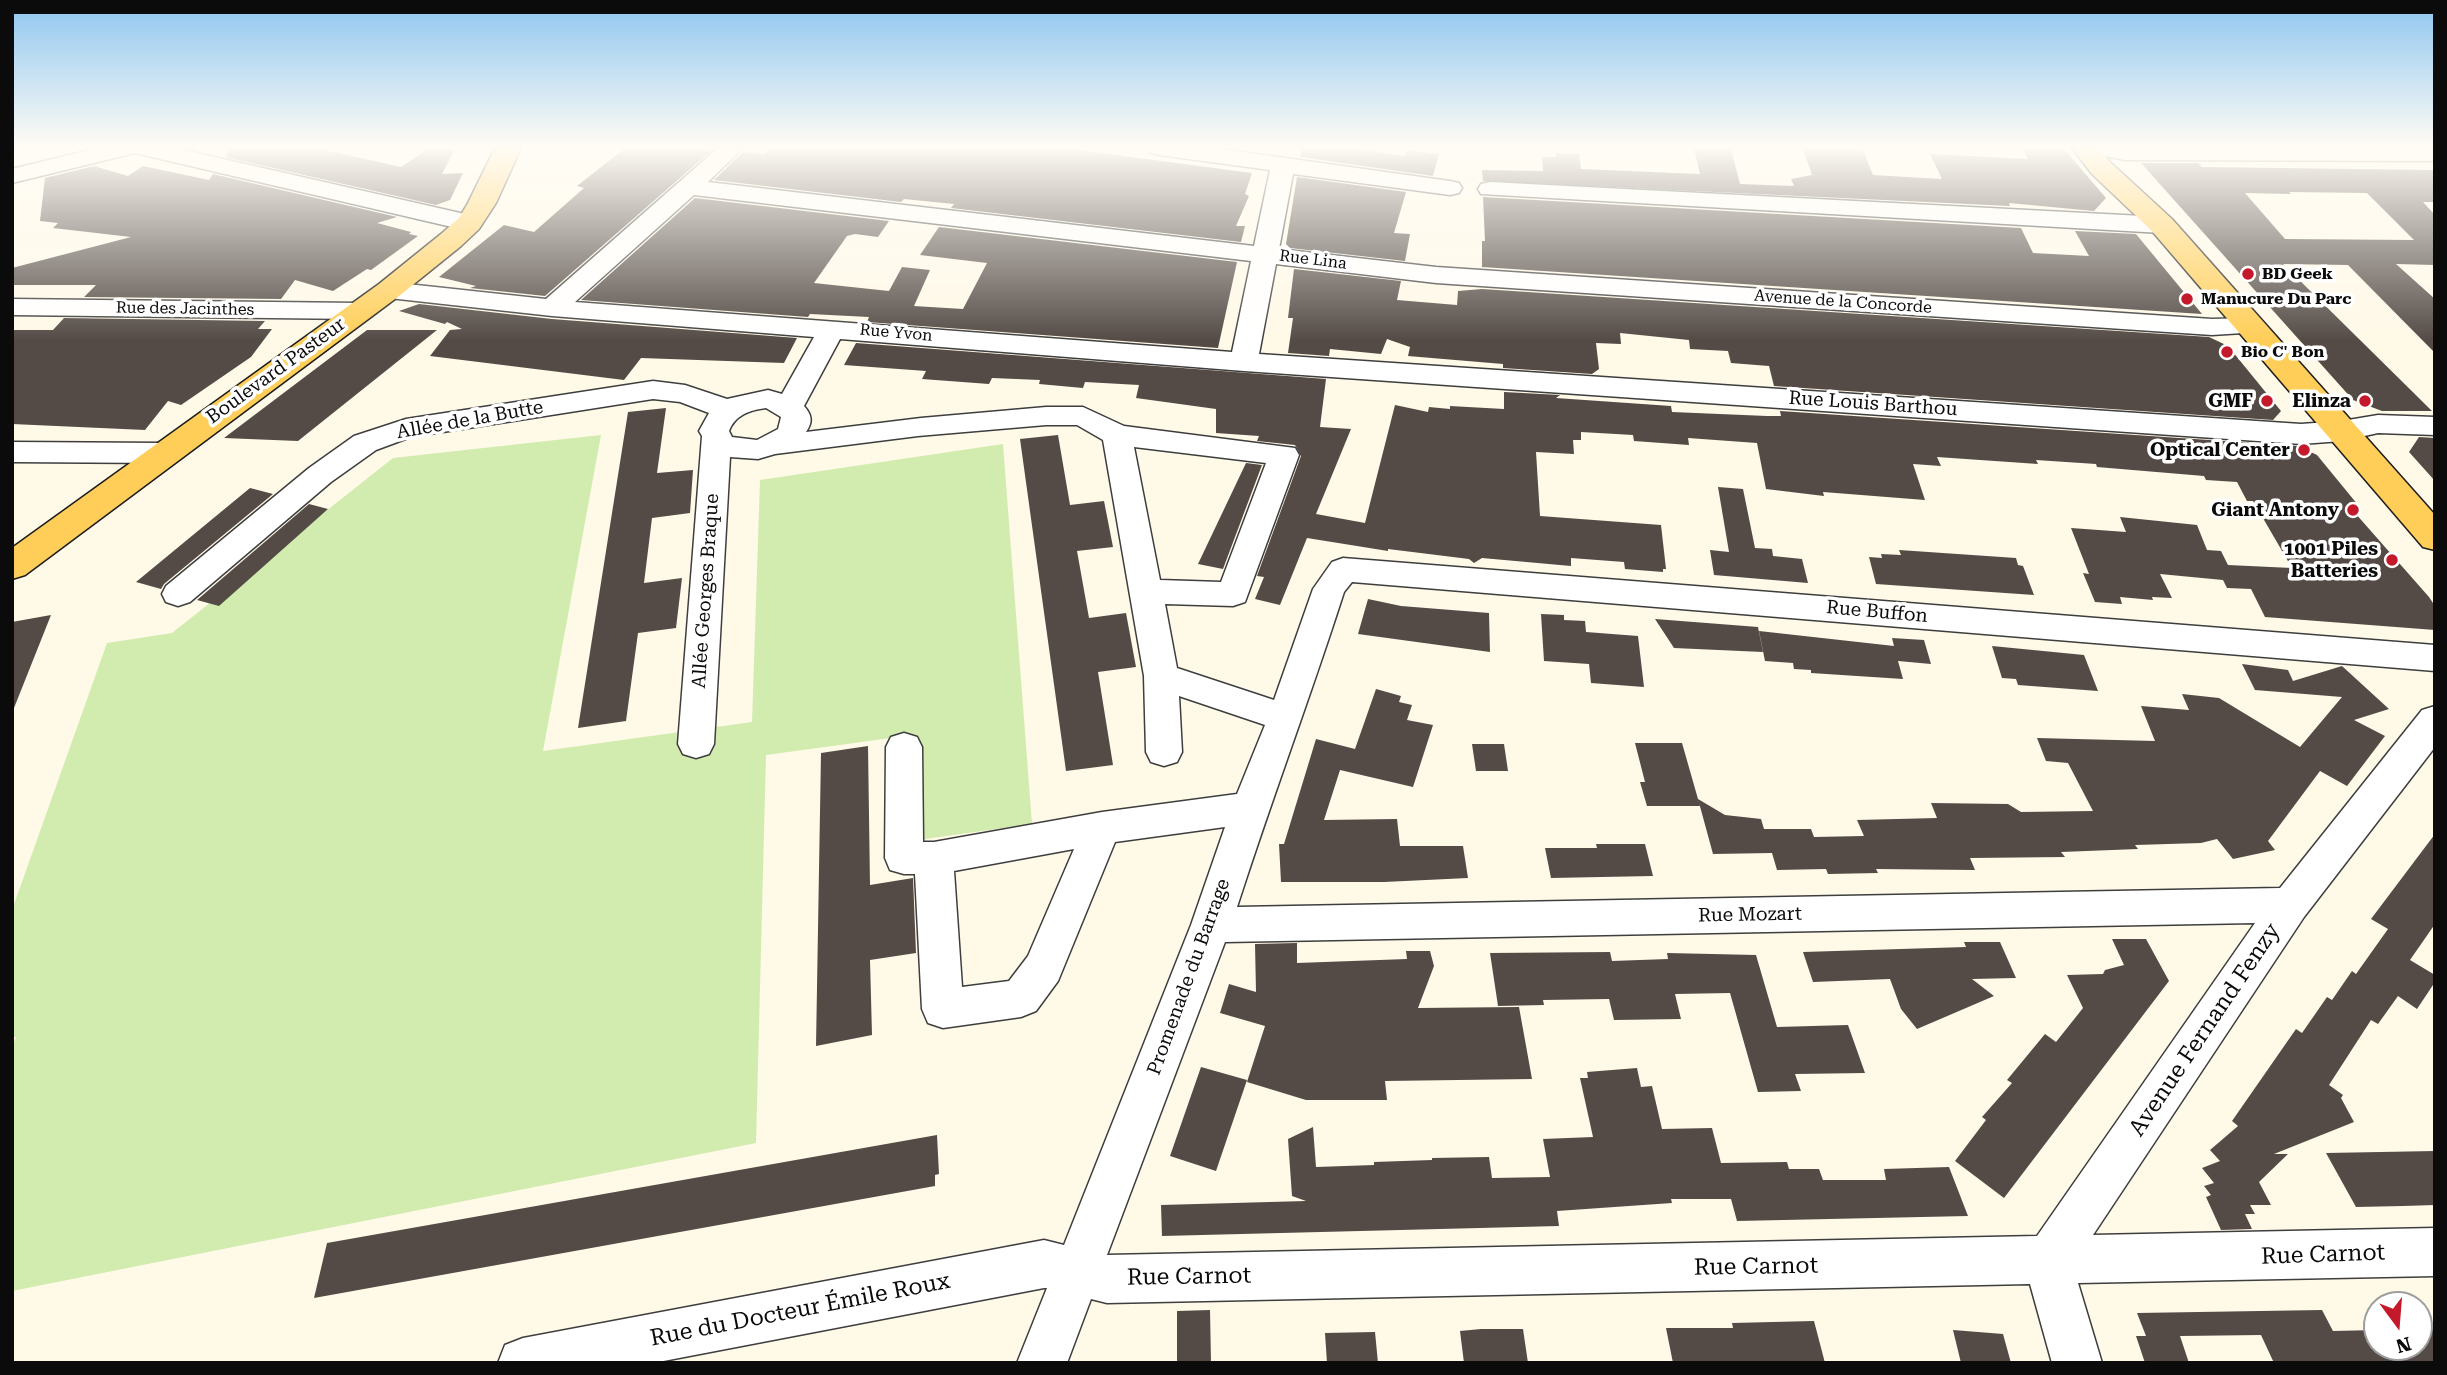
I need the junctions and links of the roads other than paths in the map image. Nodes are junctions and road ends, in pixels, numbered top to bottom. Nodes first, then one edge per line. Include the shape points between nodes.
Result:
1 (421, 212) edge
2 (475, 212) edge
3 (661, 212) edge
4 (906, 212) edge
5 (1273, 212) edge
6 (1916, 212) edge
7 (2148, 212) edge
8 (469, 223) junction
9 (2162, 225) junction
10 (1265, 254) junction
11 (1436, 275) joint
12 (388, 290) junction
13 (12, 307) edge
14 (552, 308) junction
15 (358, 311) junction
16 (2249, 326) junction
17 (832, 328) junction
18 (1244, 362) junction
19 (1404, 373) joint
20 (790, 406) junction
21 (722, 424) junction
22 (2435, 426) edge
23 (2342, 432) junction
24 (1117, 435) junction
25 (776, 445) junction
26 (12, 452) edge
27 (163, 453) junction
28 (2435, 538) edge
29 (12, 566) edge
30 (1329, 589) joint
31 (1146, 591) junction
32 (178, 594) dead end
33 (2435, 658) edge
34 (1161, 676) junction
35 (1286, 718) junction
36 (2435, 720) edge
37 (696, 744) dead end
38 (904, 747) dead end
39 (1164, 752) dead end
40 (1250, 808) junction
41 (1102, 828) junction
42 (934, 858) junction
43 (2290, 905) junction
44 (1211, 925) junction
45 (2435, 1252) edge
46 (2048, 1262) junction
47 (1078, 1271) junction
48 (523, 1363) edge
49 (1042, 1363) edge
50 (2077, 1363) edge

1 - 8 street
2 - 8 main road, Boulevard Pasteur
3 - 14 street
4 - 10 street, Rue Lina
5 - 10 street
6 - 9 street
7 - 9 main road
8 - 12 main road, Boulevard Pasteur
9 - 16 main road
10 - 11 street, Rue Lina
10 - 18 street
11 - 16 street, Avenue de la Concorde
12 - 14 street, Rue Yvon
12 - 15 main road, Boulevard Pasteur
13 - 15 street, Rue des Jacinthes
14 - 17 street, Rue Yvon
15 - 27 main road, Boulevard Pasteur
16 - 23 main road
17 - 18 street, Rue Yvon
17 - 20 street
18 - 19 street, Rue Yvon
19 - 23 street, Rue Louis Barthou via 2301,433
20 - 21 street via 768,400 741,404
20 - 25 street via 798,421 795,430
21 - 25 street via 721,444 752,452
21 - 32 street, Allée de la Butte via 685,394 653,390 406,428 365,443 320,475
21 - 37 street, Allée Georges Braque
22 - 23 street, Rue Louis Barthou via 2378,424
23 - 28 main road
24 - 25 street via 1083,416 1046,416
24 - 31 street
24 - 31 street via 1284,455 1233,594
26 - 27 street
27 - 29 main road, Boulevard Pasteur
30 - 33 street, Rue Buffon via 1343,570 1362,571
30 - 35 street, Promenade du Barrage
31 - 34 street
34 - 35 street
34 - 39 street
35 - 40 street, Promenade du Barrage
36 - 43 street, Avenue Fernand Fenzy
38 - 42 street via 904,858
40 - 41 street
40 - 44 street, Promenade du Barrage
41 - 42 street
41 - 42 street via 1043,968 1021,998 943,1009
43 - 44 street, Rue Mozart
43 - 46 street, Avenue Fernand Fenzy
44 - 47 street, Promenade du Barrage
45 - 46 street, Rue Carnot
46 - 47 street, Rue Carnot via 1107,1279
46 - 50 street
47 - 48 street, Rue du Docteur Émile Roux via 1031,1265
47 - 49 street, Promenade du Barrage

